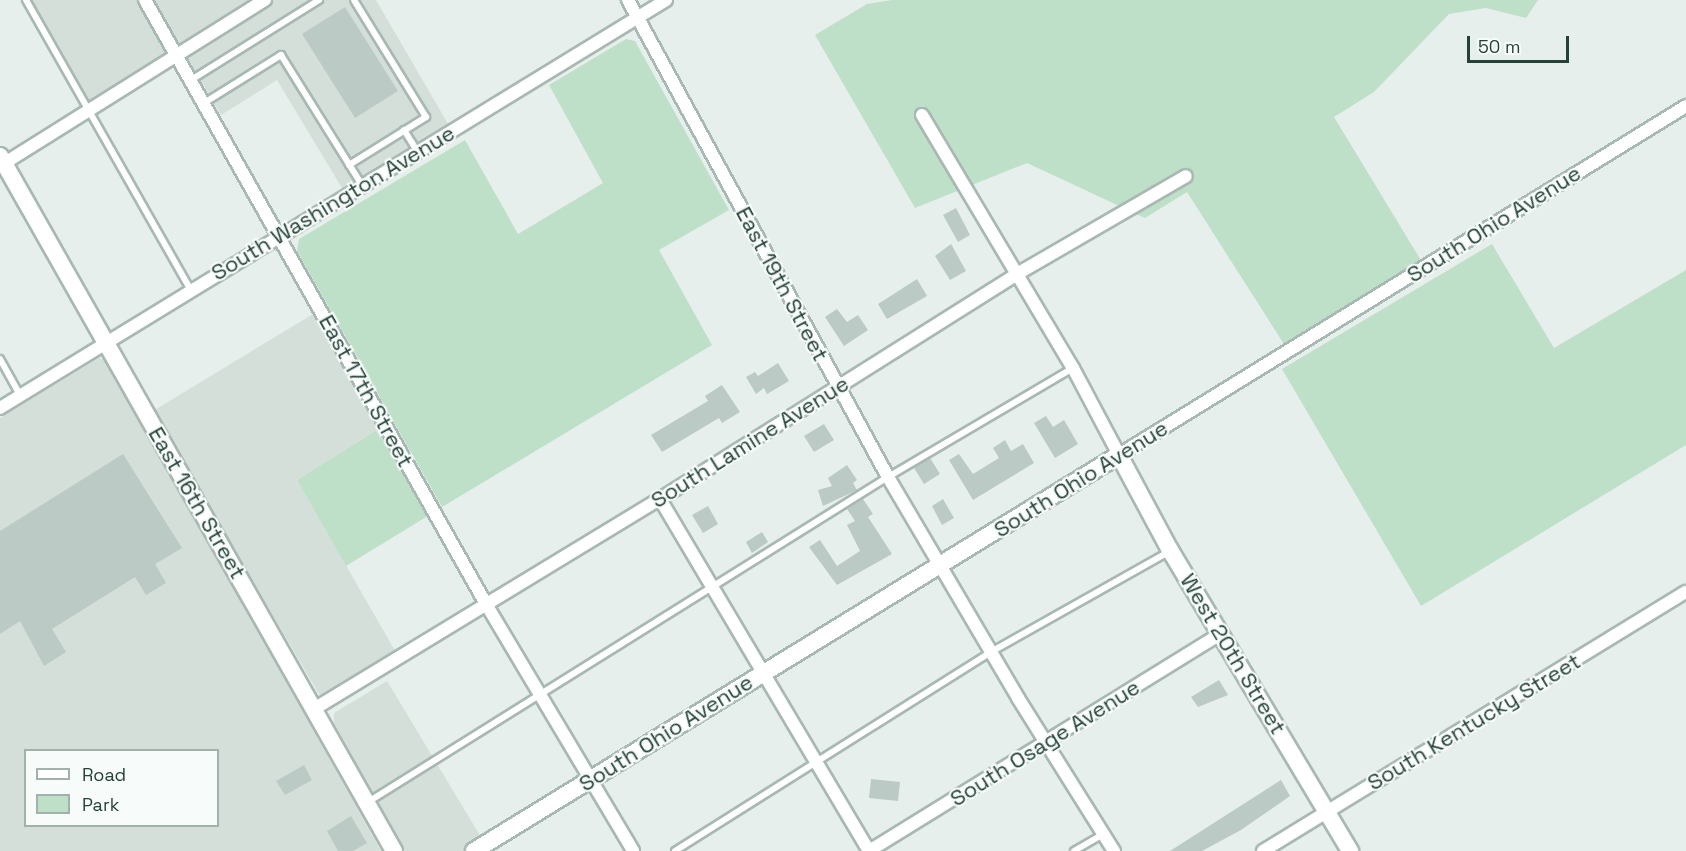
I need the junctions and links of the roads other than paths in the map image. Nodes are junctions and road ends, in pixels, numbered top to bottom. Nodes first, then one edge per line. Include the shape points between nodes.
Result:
1 (26, 0) edge
2 (145, 0) edge
3 (265, 0) edge
4 (319, 0) edge
5 (354, 0) edge
6 (628, 0) edge
7 (666, 0) edge
8 (638, 18) junction
9 (177, 55) junction
10 (191, 80) junction
11 (204, 103) junction
12 (1686, 106) edge
13 (88, 111) junction
14 (922, 115) dead end
15 (404, 130) junction
16 (417, 151) junction
17 (2, 162) edge
18 (349, 165) junction
19 (1186, 176) dead end
20 (362, 185) junction
21 (279, 236) junction
22 (1017, 274) junction
23 (191, 290) junction
24 (106, 342) junction
25 (0, 359) edge
26 (1073, 368) junction
27 (838, 387) junction
28 (20, 395) junction
29 (0, 408) edge
30 (1119, 455) junction
31 (888, 477) junction
32 (660, 499) junction
33 (1170, 550) junction
34 (939, 566) junction
35 (712, 586) junction
36 (1686, 592) edge
37 (486, 604) junction
38 (1221, 634) junction
39 (990, 652) junction
40 (764, 673) junction
41 (540, 694) junction
42 (314, 709) junction
43 (1046, 742) junction
44 (816, 762) junction
45 (591, 780) junction
46 (367, 802) junction
47 (1328, 811) junction
48 (1103, 834) junction
49 (394, 851) edge
50 (474, 851) edge
51 (633, 851) edge
52 (675, 851) edge
53 (869, 851) edge
54 (1074, 851) edge
55 (1114, 851) edge
56 (1263, 851) edge
57 (1350, 851) edge

1 - 13 lane
2 - 9 street, East 17th Street
3 - 9 street
4 - 10 lane
5 - 15 lane via 426,117
6 - 8 street, East 19th Street
7 - 8 street, South Washington Avenue
8 - 16 street, South Washington Avenue
8 - 27 street, East 19th Street
9 - 10 street, East 17th Street
9 - 13 street
10 - 11 street, East 17th Street
11 - 18 lane via 281,55
11 - 21 street, East 17th Street
12 - 30 street, South Ohio Avenue
13 - 17 street
13 - 23 lane
14 - 22 street
15 - 16 lane
15 - 18 lane
16 - 20 street, South Washington Avenue
17 - 24 street, East 16th Street
18 - 20 lane
19 - 22 street, South Lamine Avenue
20 - 21 street, South Washington Avenue
21 - 23 street, South Washington Avenue
21 - 37 street, East 17th Street
22 - 26 street
22 - 27 street, South Lamine Avenue
23 - 24 street, South Washington Avenue
24 - 28 street, South Washington Avenue
24 - 42 street, East 16th Street
25 - 28 lane
26 - 30 street
26 - 31 lane
27 - 31 street, East 19th Street
27 - 32 street, South Lamine Avenue
28 - 29 street, South Washington Avenue
30 - 33 street, West 20th Street
30 - 34 street, South Ohio Avenue
31 - 34 street, East 19th Street
31 - 35 lane
32 - 35 street
32 - 37 street, South Lamine Avenue
33 - 38 street, West 20th Street
33 - 39 lane
34 - 39 street, East 19th Street
34 - 40 street, South Ohio Avenue
35 - 40 street
35 - 41 lane
36 - 47 street, South Kentucky Street
37 - 41 street, East 17th Street
37 - 42 street, South Lamine Avenue
38 - 43 street, South Osage Avenue
38 - 47 street, West 20th Street
39 - 43 street, East 19th Street
39 - 44 lane
40 - 44 street
40 - 45 street, South Ohio Avenue
41 - 45 street, East 17th Street
41 - 46 lane
42 - 46 street, East 16th Street
43 - 48 street, East 19th Street
43 - 53 street, South Osage Avenue
44 - 52 lane
44 - 53 street
45 - 50 street, South Ohio Avenue
45 - 51 street, East 17th Street
46 - 49 street, East 16th Street
47 - 56 street, South Kentucky Street
47 - 57 street, West 20th Street
48 - 54 lane
48 - 55 street, East 19th Street

